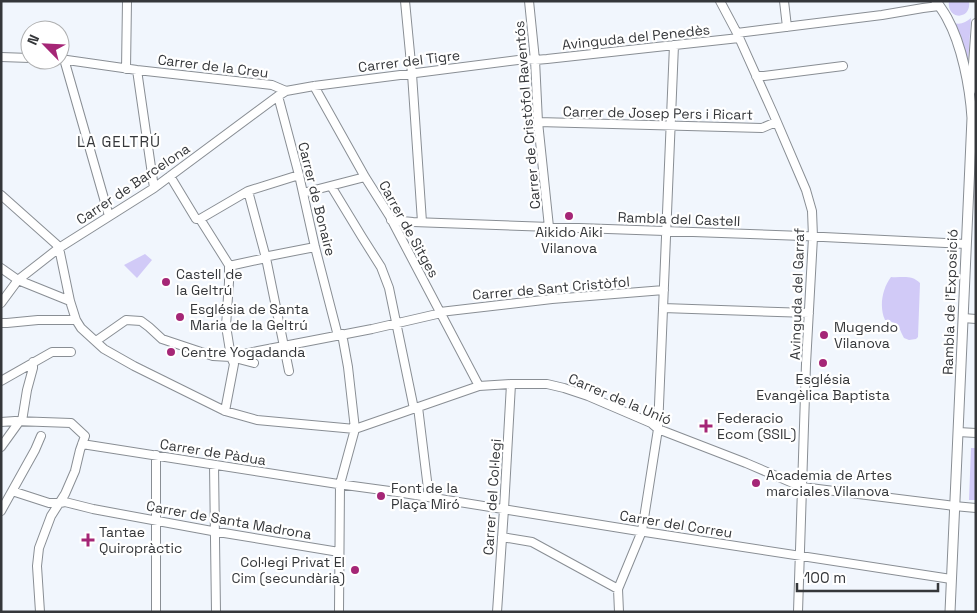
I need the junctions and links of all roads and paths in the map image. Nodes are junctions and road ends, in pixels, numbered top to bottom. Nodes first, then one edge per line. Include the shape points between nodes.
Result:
1 (127, 1) edge
2 (405, 1) edge
3 (529, 1) edge
4 (720, 1) edge
5 (784, 1) edge
6 (938, 4) edge
7 (976, 23) edge
8 (787, 27) junction
9 (738, 36) junction
10 (674, 45) junction
11 (1, 57) edge
12 (20, 58) edge
13 (70, 60) edge
14 (535, 60) junction
15 (843, 66) dead end
16 (126, 69) junction
17 (65, 70) edge
18 (137, 70) junction
19 (412, 74) junction
20 (756, 76) junction
21 (314, 86) junction
22 (286, 91) junction
23 (278, 96) junction
24 (971, 98) junction
25 (538, 122) junction
26 (776, 122) junction
27 (670, 125) junction
28 (298, 175) junction
29 (170, 176) junction
30 (365, 177) junction
31 (331, 186) junction
32 (154, 188) junction
33 (248, 191) junction
34 (303, 193) junction
35 (1, 195) edge
36 (109, 216) junction
37 (198, 219) junction
38 (391, 220) junction
39 (422, 222) junction
40 (549, 227) junction
41 (666, 232) junction
42 (813, 237) junction
43 (966, 244) junction
44 (315, 247) junction
45 (59, 248) junction
46 (266, 258) junction
47 (229, 266) junction
48 (1, 268) edge
49 (18, 280) junction
50 (664, 290) junction
51 (70, 301) junction
52 (1, 303) edge
53 (663, 308) junction
54 (440, 312) junction
55 (809, 313) junction
56 (963, 318) junction
57 (976, 319) edge
58 (76, 320) junction
59 (1, 323) edge
60 (396, 324) junction
61 (340, 335) junction
62 (96, 341) junction
63 (285, 346) junction
64 (71, 352) dead end
65 (231, 357) junction
66 (33, 362) junction
67 (254, 363) dead end
68 (289, 371) dead end
69 (1, 381) edge
70 (511, 384) junction
71 (479, 386) junction
72 (416, 408) junction
73 (225, 411) junction
74 (21, 421) junction
75 (49, 421) junction
76 (1, 422) edge
77 (355, 429) junction
78 (658, 429) junction
79 (958, 432) junction
80 (976, 434) edge
81 (82, 444) junction
82 (1, 447) edge
83 (156, 455) junction
84 (214, 465) junction
85 (342, 484) junction
86 (802, 487) junction
87 (12, 491) junction
88 (397, 492) joint
89 (429, 497) junction
90 (60, 503) junction
91 (954, 506) junction
92 (976, 508) edge
93 (504, 509) junction
94 (1, 510) edge
95 (156, 520) junction
96 (215, 531) junction
97 (642, 531) junction
98 (502, 537) junction
99 (339, 552) junction
100 (800, 556) junction
101 (951, 579) junction
102 (618, 587) junction
103 (339, 610) edge
104 (40, 612) edge
105 (156, 612) edge
106 (216, 612) edge
107 (497, 612) edge
108 (618, 612) edge
109 (798, 612) edge
110 (950, 612) edge

1 - 16 street
2 - 19 street
3 - 14 street, Carrer de Cristòfol Raventós
4 - 9 street, Avinguda del Garraf
5 - 8 street
6 - 8 street, Avinguda del Penedès
6 - 24 street, Rambla de l'Exposició via 957,44
7 - 24 street, Rambla de l'Exposició
8 - 9 street, Avinguda del Penedès via 748,31
9 - 10 street, Avinguda del Penedès
9 - 20 street, Avinguda del Garraf
10 - 14 street, Avinguda del Penedès
10 - 27 street
11 - 12 street
13 - 16 street, Carrer de la Creu
14 - 19 street, Carrer del Tigre
14 - 25 street, Carrer de Cristòfol Raventós
15 - 20 street
16 - 18 street, Carrer de la Creu
17 - 36 street
18 - 22 street, Carrer de la Creu via 272,85
18 - 32 street
19 - 21 street, Carrer del Tigre
19 - 39 street
20 - 26 street, Avinguda del Garraf
21 - 22 street, Carrer del Tigre
21 - 30 street, Carrer de Sitges
22 - 23 street, Carrer de Barcelona
23 - 28 street, Carrer de Bonaire
23 - 29 street, Carrer de Barcelona
24 - 43 street, Rambla de l'Exposició
25 - 27 street, Carrer de Josep Pers i Ricart
25 - 40 street, Carrer de Cristòfol Raventós
26 - 27 street, Carrer de Josep Pers i Ricart via 762,128
26 - 42 street, Avinguda del Garraf via 806,190 812,211
27 - 41 street
28 - 33 street
28 - 34 street, Carrer de Bonaire
29 - 32 street, Carrer de Barcelona
29 - 37 street
30 - 31 street
30 - 38 street, Carrer de Sitges
31 - 34 street
31 - 60 street via 381,267
32 - 36 street, Carrer de Barcelona
33 - 37 street
33 - 46 street
34 - 44 street, Carrer de Bonaire
35 - 45 street
36 - 45 street, Carrer de Barcelona
37 - 47 street
38 - 39 street, Rambla del Castell
38 - 54 street, Carrer de Sitges
39 - 40 street, Rambla del Castell
40 - 41 street, Rambla del Castell
41 - 42 street, Rambla del Castell
41 - 50 street
42 - 43 street, Rambla del Castell
42 - 55 street, Avinguda del Garraf
43 - 56 street, Rambla de l'Exposició
44 - 46 street
44 - 61 street, Carrer de Bonaire
45 - 49 street, Carrer de Barcelona
45 - 51 street
46 - 47 street
46 - 63 street
47 - 65 street via 226,326
48 - 49 street
49 - 51 street
49 - 52 street, Carrer de Barcelona
50 - 53 street
50 - 54 street, Carrer de Sant Cristòfol
51 - 58 street
53 - 55 street
53 - 78 street
54 - 60 street, Carrer de Sant Cristòfol
54 - 71 street, Carrer de Sitges
55 - 86 street, Avinguda del Garraf
56 - 57 street
56 - 79 street, Rambla de l'Exposició
58 - 59 street
58 - 62 street, Carrer de la Unió
60 - 61 street, Carrer de Sant Cristòfol
60 - 72 street
61 - 63 street, Carrer de Sant Cristòfol
61 - 77 street, Carrer de Bonaire via 348,367
62 - 65 street via 129,320 141,321 162,339 214,356
62 - 73 street, Carrer de la Unió via 134,366
63 - 65 street, Carrer de Sant Cristòfol
63 - 68 street
64 - 66 street via 52,352
65 - 67 street
65 - 73 street via 234,364
66 - 69 street
66 - 74 street
70 - 71 street, Carrer de la Unió
70 - 78 street, Carrer de la Unió via 547,384 564,388 651,423
70 - 93 street, Carrer del Col·legi
71 - 72 street, Carrer de la Unió
72 - 77 street, Carrer de la Unió
72 - 89 street
73 - 77 street, Carrer de la Unió via 257,420
74 - 75 street
74 - 76 street
74 - 82 street
75 - 81 street via 71,423 84,436
75 - 87 street
77 - 85 street
78 - 86 street, Carrer de la Unió
78 - 97 street
79 - 80 street
79 - 91 street, Rambla de l'Exposició
81 - 83 street, Carrer de Pàdua
81 - 90 street via 76,471
83 - 84 street, Carrer de Pàdua
83 - 95 street
84 - 85 street, Carrer de Pàdua
84 - 96 street
85 - 88 street, Carrer de Pàdua
85 - 99 street
86 - 91 street, Carrer de la Unió
86 - 100 street, Avinguda del Garraf
87 - 90 street, Carrer de Santa Madrona via 49,503
87 - 94 street
88 - 89 street, Carrer del Correu
89 - 93 street, Carrer del Correu
90 - 95 street, Carrer de Santa Madrona
90 - 104 street via 50,516 39,548
91 - 92 street, Carrer de la Unió
91 - 101 street, Rambla de l'Exposició
93 - 97 street, Carrer del Correu
93 - 98 street, Carrer del Col·legi
95 - 96 street, Carrer de Santa Madrona
95 - 105 street
96 - 99 street, Carrer de Santa Madrona
96 - 106 street
97 - 100 street, Carrer del Correu
97 - 102 street
98 - 102 street via 532,542
98 - 107 street, Carrer del Col·legi
99 - 103 street
100 - 101 street, Carrer del Correu
100 - 109 street, Avinguda del Garraf
101 - 110 street, Rambla de l'Exposició
102 - 108 street

